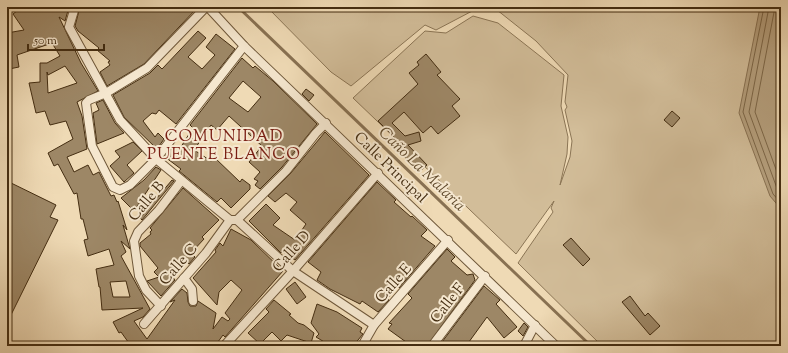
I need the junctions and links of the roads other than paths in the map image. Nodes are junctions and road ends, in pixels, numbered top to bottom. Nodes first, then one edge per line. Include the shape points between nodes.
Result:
1 (75, 7) edge
2 (207, 7) edge
3 (244, 46) junction
4 (106, 93) junction
5 (326, 123) junction
6 (156, 159) junction
7 (378, 173) junction
8 (181, 180) junction
9 (233, 220) junction
10 (448, 240) junction
11 (293, 271) junction
12 (485, 276) junction
13 (184, 278) junction
14 (193, 301) dead end
15 (161, 306) junction
16 (144, 324) dead end
17 (374, 325) junction
18 (535, 325) junction
19 (224, 346) edge
20 (362, 346) edge
21 (432, 346) edge
22 (524, 346) edge
23 (556, 346) edge

1 - 4 street via 69,27
2 - 3 street, Calle Principal
2 - 4 street via 147,68
3 - 5 street, Calle Principal
3 - 6 street, Calle B
4 - 6 street via 120,120
4 - 6 street, Calle B via 86,103 92,146 113,187 120,190 130,185
5 - 7 street, Calle Principal
5 - 9 street, Calle C via 286,171
6 - 8 street
7 - 10 street, Calle Principal
7 - 11 street, Calle D
8 - 9 street
8 - 15 street, Calle B via 159,210 138,232 134,241 139,276 146,290
9 - 11 street
9 - 13 street, Calle C
10 - 12 street, Calle Principal
10 - 17 street, Calle E
11 - 17 street
11 - 19 street, Calle D
12 - 18 street, Calle Principal
12 - 21 street, Calle F
13 - 14 street via 192,289
13 - 15 street, Calle C
15 - 16 street, Calle C
17 - 20 street, Calle E
18 - 22 street
18 - 23 street, Calle Principal

